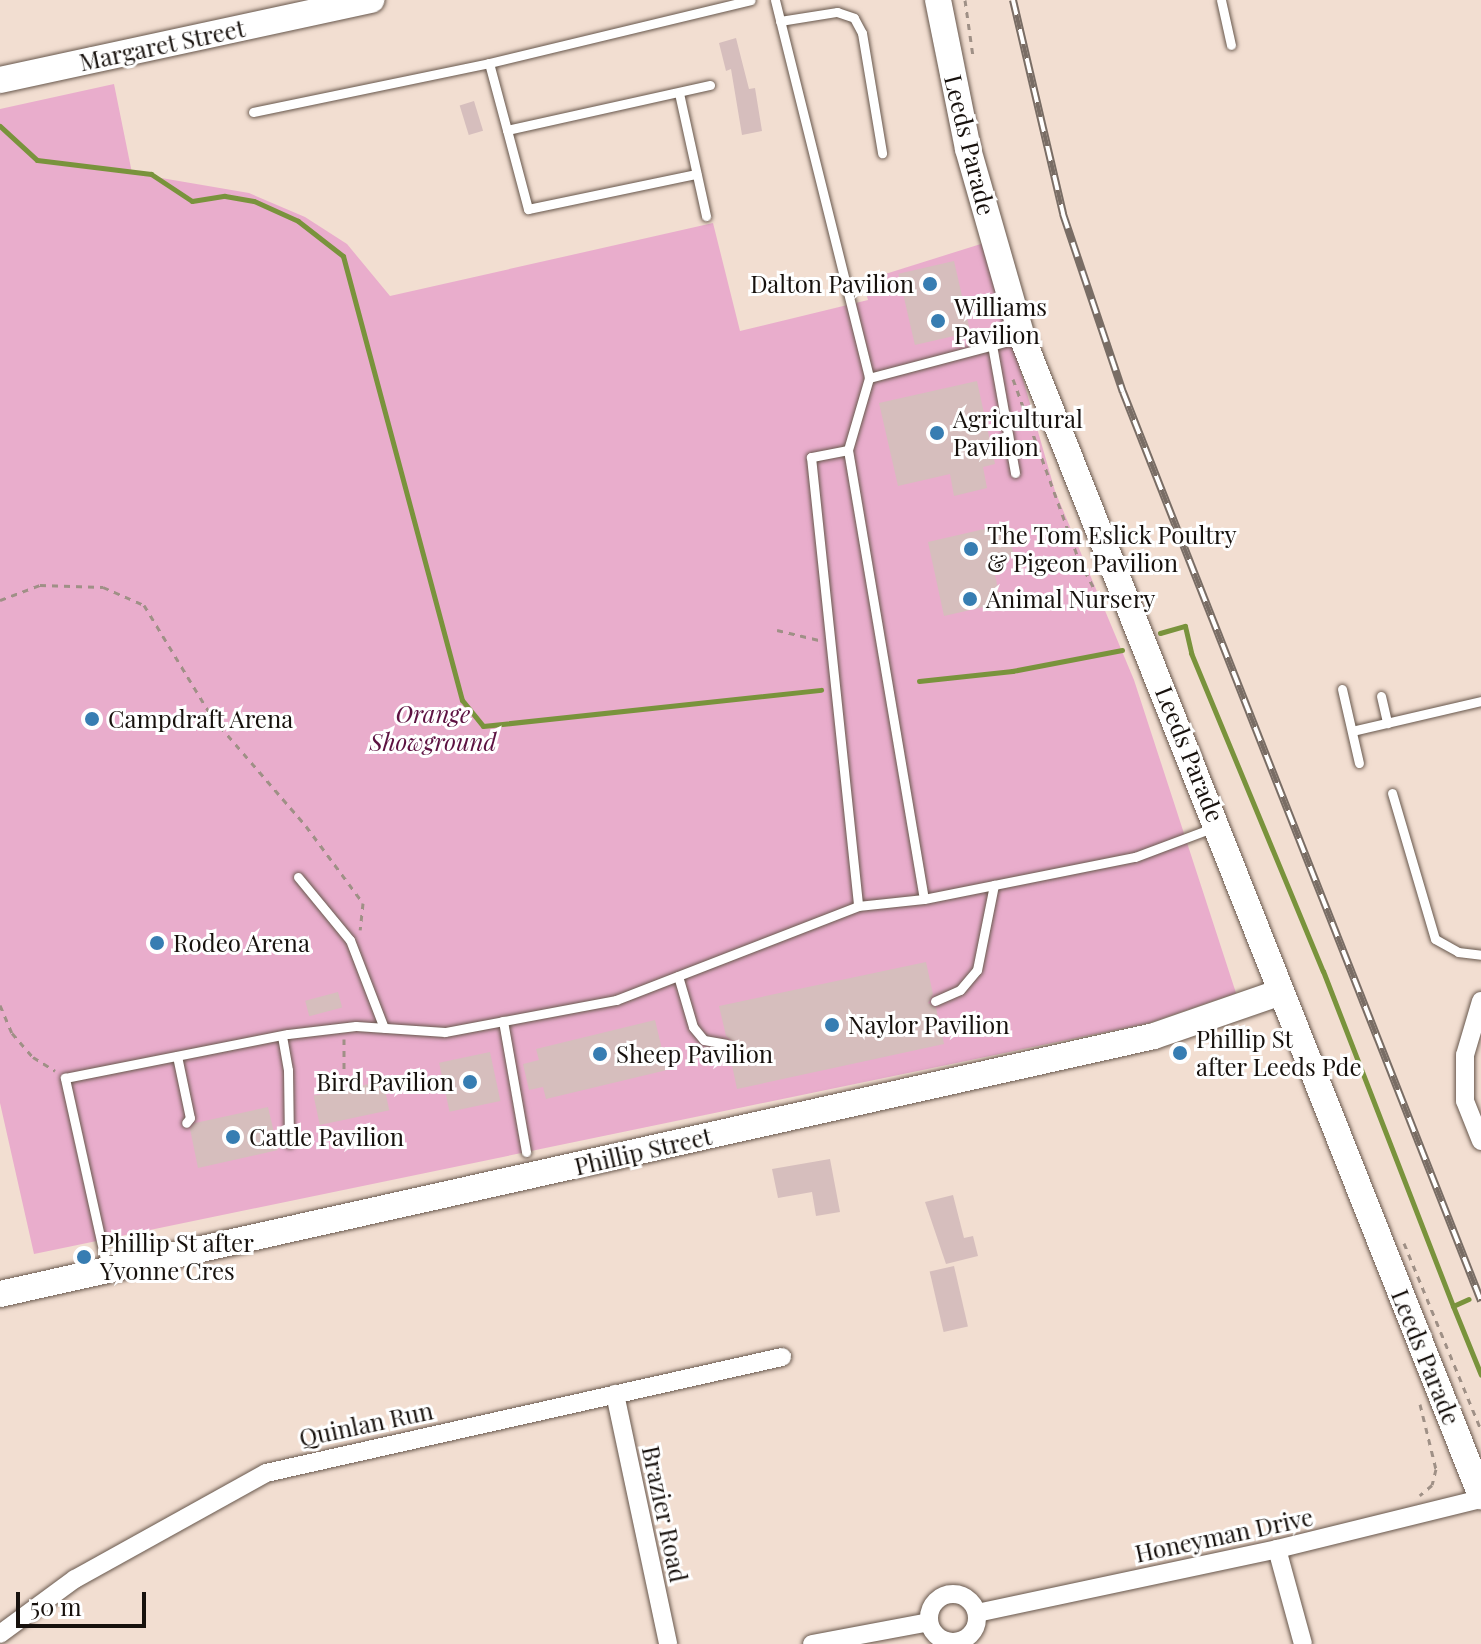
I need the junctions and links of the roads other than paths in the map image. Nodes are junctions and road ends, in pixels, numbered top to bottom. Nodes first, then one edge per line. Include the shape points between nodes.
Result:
1 (371, 0) edge
2 (751, 0) edge
3 (775, 0) edge
4 (938, 0) edge
5 (1221, 0) edge
6 (780, 21) junction
7 (1231, 45) dead end
8 (489, 63) junction
9 (0, 80) edge
10 (710, 85) dead end
11 (679, 93) junction
12 (253, 112) dead end
13 (507, 130) junction
14 (882, 153) dead end
15 (696, 174) junction
16 (706, 216) dead end
17 (1022, 337) junction
18 (992, 345) junction
19 (869, 378) junction
20 (848, 450) junction
21 (1015, 473) dead end
22 (1342, 689) dead end
23 (1381, 696) dead end
24 (1481, 701) edge
25 (1387, 723) junction
26 (1352, 731) junction
27 (1359, 763) dead end
28 (1392, 793) dead end
29 (1219, 826) junction
30 (298, 877) dead end
31 (994, 885) junction
32 (924, 899) junction
33 (858, 906) junction
34 (1481, 955) edge
35 (678, 976) junction
36 (1281, 992) junction
37 (935, 1001) dead end
38 (1481, 1001) edge
39 (503, 1021) junction
40 (384, 1028) junction
41 (282, 1036) junction
42 (727, 1044) dead end
43 (177, 1056) junction
44 (186, 1123) dead end
45 (1481, 1141) edge
46 (289, 1143) dead end
47 (526, 1152) dead end
48 (107, 1271) junction
49 (0, 1294) edge
50 (782, 1357) dead end
51 (615, 1394) junction
52 (1481, 1498) edge
53 (1277, 1549) junction
54 (977, 1613) junction
55 (929, 1622) junction
56 (0, 1634) edge
57 (958, 1643) edge
58 (668, 1644) edge
59 (812, 1644) edge
60 (1303, 1644) edge

1 - 9 street, Margaret Street
2 - 8 lane
3 - 6 lane
4 - 17 street, Leeds Parade via 968,149
5 - 7 lane
6 - 14 lane via 837,12 854,18 862,33
6 - 19 lane
8 - 12 lane
8 - 13 lane
10 - 11 lane
11 - 13 lane
11 - 15 lane
13 - 15 lane via 528,209
15 - 16 lane
17 - 18 lane
17 - 29 street, Leeds Parade
18 - 19 lane
18 - 21 lane
19 - 20 lane
20 - 32 lane
20 - 33 lane via 811,457
22 - 26 lane
23 - 25 lane
24 - 25 lane
25 - 26 lane
26 - 27 lane
28 - 34 lane via 1435,939 1458,952
29 - 31 lane via 1135,857
29 - 36 street, Leeds Parade
30 - 40 lane via 350,940
31 - 32 lane
31 - 37 lane via 977,970 960,990
32 - 33 lane
33 - 35 lane
35 - 39 lane via 616,1000
35 - 42 lane via 693,1027 704,1040
36 - 48 street, Phillip Street via 1154,1036
36 - 52 street, Leeds Parade
38 - 45 street via 1465,1055 1465,1101
39 - 40 lane via 445,1032
39 - 47 lane
40 - 41 lane via 344,1027
41 - 43 lane
41 - 46 lane
43 - 44 lane via 190,1118
43 - 48 lane via 65,1078
48 - 49 street, Phillip Street
50 - 51 street, Quinlan Run
51 - 56 street, Quinlan Run via 266,1473 75,1579
51 - 58 street, Brazier Road
52 - 53 street, Honeyman Drive
53 - 54 street, Honeyman Drive
53 - 60 street
54 - 55 street via 968,1598 952,1594 936,1601
54 - 57 street via 972,1633
55 - 57 street via 939,1638
55 - 59 street

